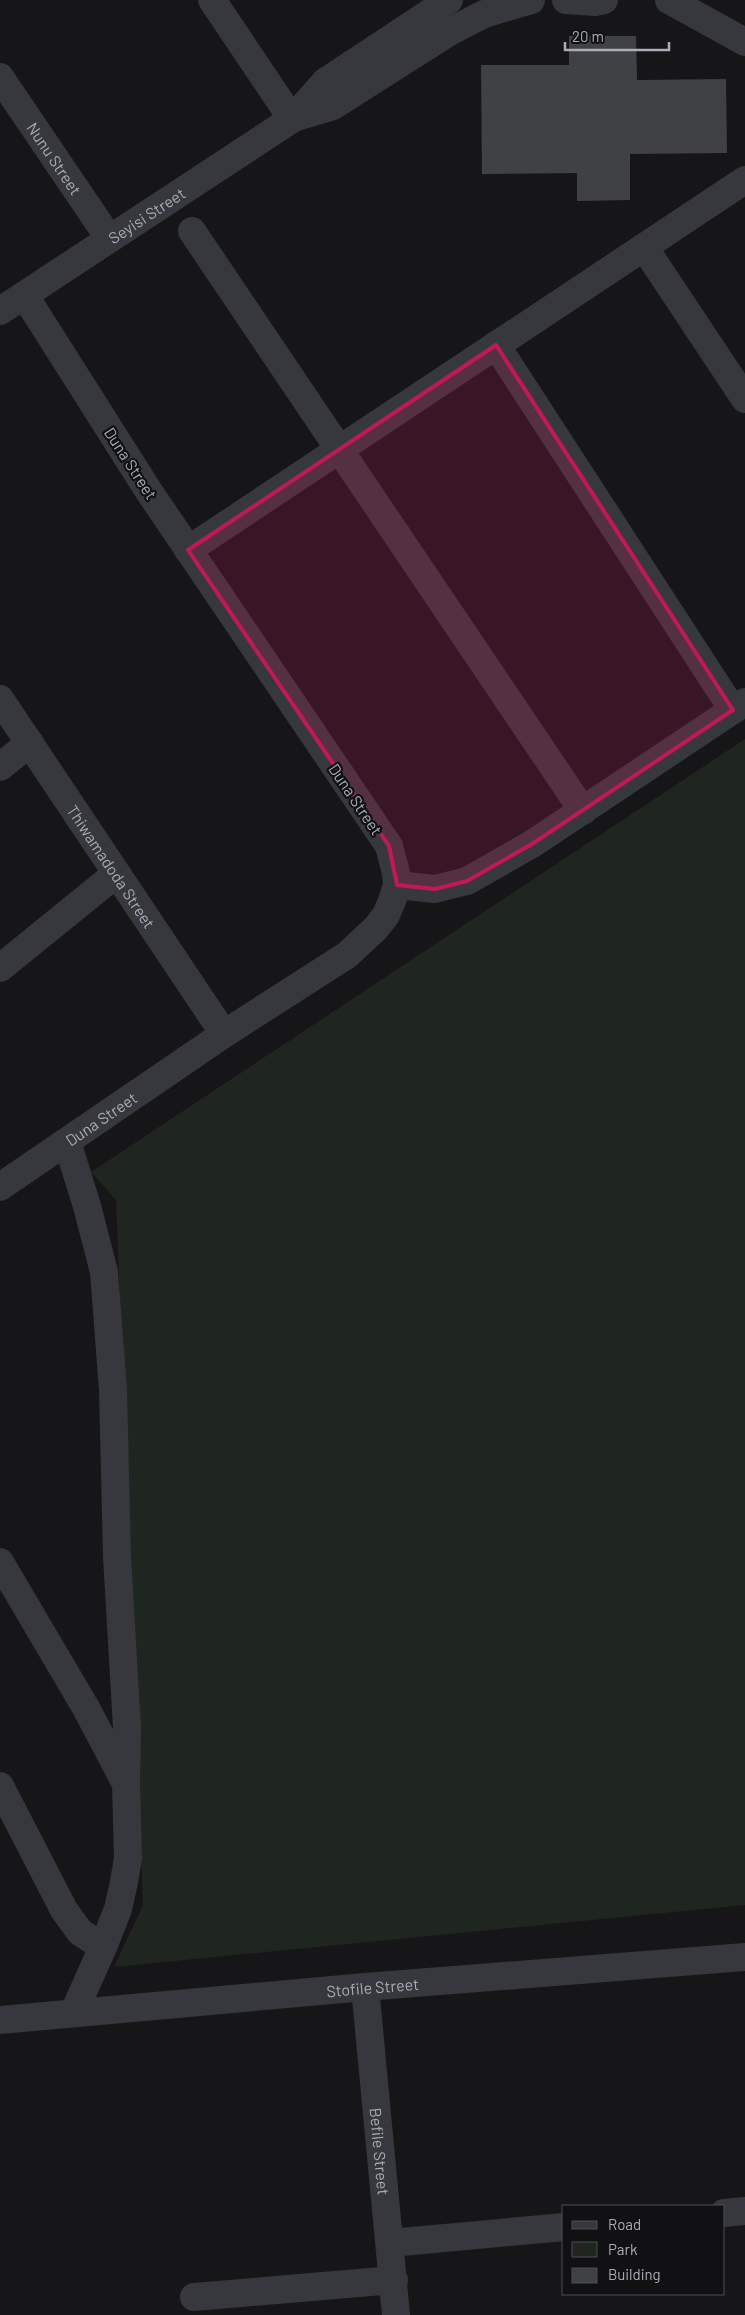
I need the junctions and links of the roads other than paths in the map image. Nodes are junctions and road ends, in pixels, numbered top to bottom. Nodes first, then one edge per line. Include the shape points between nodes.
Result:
1 (212, 0) edge
2 (448, 0) edge
3 (531, 0) edge
4 (566, 0) edge
5 (604, 0) edge
6 (669, 0) edge
7 (745, 42) edge
8 (0, 77) edge
9 (292, 119) junction
10 (745, 180) edge
11 (192, 231) dead end
12 (109, 238) junction
13 (644, 247) junction
14 (25, 296) junction
15 (0, 311) edge
16 (496, 345) junction
17 (745, 399) edge
18 (340, 449) junction
19 (188, 550) junction
20 (0, 699) edge
21 (739, 706) edge
22 (30, 744) junction
23 (0, 767) edge
24 (583, 811) junction
25 (116, 874) junction
26 (397, 885) junction
27 (0, 968) edge
28 (224, 1034) junction
29 (67, 1142) junction
30 (0, 1187) edge
31 (0, 1562) edge
32 (126, 1783) junction
33 (0, 1786) edge
34 (103, 1947) junction
35 (745, 1957) edge
36 (366, 1987) junction
37 (74, 2012) junction
38 (0, 2020) edge
39 (745, 2211) edge
40 (725, 2213) edge
41 (562, 2227) edge
42 (390, 2243) junction
43 (394, 2280) junction
44 (194, 2297) dead end
45 (396, 2315) edge

1 - 9 street
2 - 9 street, Seyisi Street via 325,82
3 - 9 street, Seyisi Street via 484,14 451,31 333,106
4 - 5 street
6 - 7 street
8 - 12 street, Nunu Street
9 - 12 street, Seyisi Street
10 - 13 street
11 - 18 street
12 - 14 street, Seyisi Street
13 - 16 street
13 - 17 street
14 - 15 street, Seyisi Street
14 - 19 street, Duna Street
16 - 18 street
16 - 21 street
18 - 19 street
18 - 24 street
19 - 26 street, Duna Street via 388,846
20 - 22 street, Thiwamadoda Street
21 - 24 street
22 - 23 street
22 - 25 street, Thiwamadoda Street
24 - 26 street via 467,881 435,889
25 - 27 street
25 - 28 street, Thiwamadoda Street
26 - 28 street, Duna Street via 386,915 347,955
28 - 29 street, Duna Street
29 - 30 street, Duna Street
29 - 32 street via 88,1206 104,1272 127,1728
31 - 32 street
32 - 34 street via 128,1858 118,1909
33 - 34 street via 64,1910 80,1932
34 - 37 street
35 - 36 street, Stofile Street
36 - 37 street, Stofile Street
36 - 42 street, Befile Street
37 - 38 street, Stofile Street
39 - 40 street
41 - 42 street
42 - 43 street, Befile Street
43 - 44 street
43 - 45 street, Befile Street

